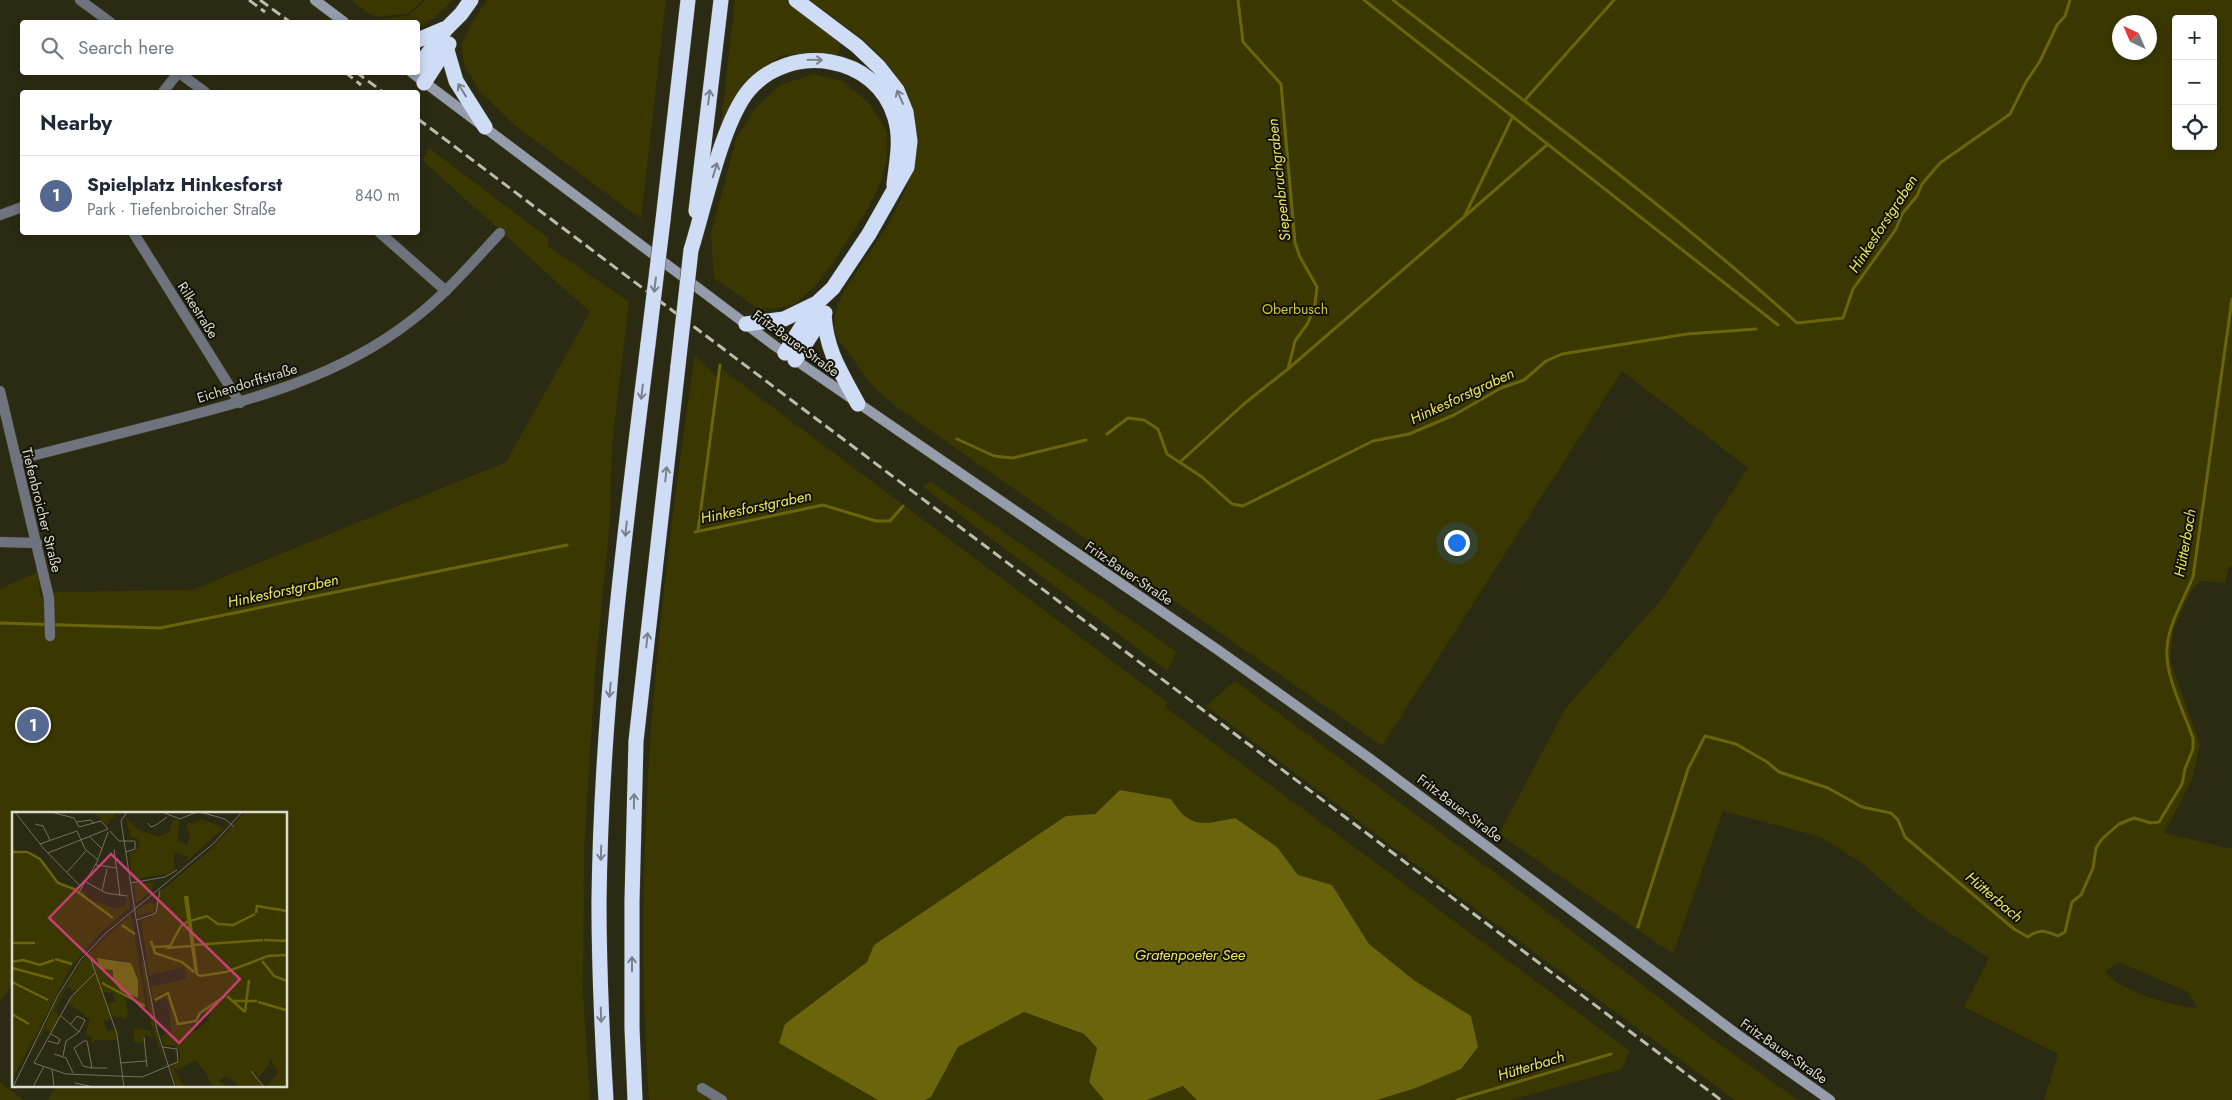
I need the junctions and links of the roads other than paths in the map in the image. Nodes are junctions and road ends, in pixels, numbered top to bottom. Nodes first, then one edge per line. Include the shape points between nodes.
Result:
1 (80, 0) edge
2 (314, 0) edge
3 (471, 0) edge
4 (721, 0) edge
5 (796, 0) edge
6 (687, 3) edge
7 (461, 14) junction
8 (107, 20) edge
9 (341, 20) edge
10 (446, 29) junction
11 (420, 39) edge
12 (447, 50) junction
13 (420, 68) edge
14 (420, 71) edge
15 (176, 75) edge
16 (181, 75) edge
17 (417, 75) edge
18 (165, 90) edge
19 (202, 90) edge
20 (485, 127) junction
21 (893, 194) junction
22 (20, 208) edge
23 (0, 216) edge
24 (500, 233) dead end
25 (134, 235) edge
26 (382, 235) edge
27 (691, 250) junction
28 (446, 291) junction
29 (820, 309) junction
30 (746, 324) junction
31 (790, 356) junction
32 (0, 391) edge
33 (240, 402) junction
34 (858, 404) junction
35 (16, 460) junction
36 (0, 542) edge
37 (37, 543) junction
38 (50, 636) dead end
39 (702, 1088) dead end
40 (606, 1100) edge
41 (635, 1100) edge
42 (722, 1100) edge
43 (1830, 1100) edge

1 - 8 street
2 - 9 main road
3 - 7 highway
27 -> 4 highway
21 -> 5 highway via 906,167 910,142 906,112 897,90 880,67 857,46
6 -> 40 highway, bridge via 626,527 606,737 599,900 600,1015
7 - 10 highway
7 - 12 highway
10 - 11 highway
10 - 13 highway
12 - 14 highway
20 -> 12 highway via 456,81
15 - 18 street
16 - 19 street
17 - 20 main road, Fritz-Bauer-Straße
20 - 30 main road, Fritz-Bauer-Straße
27 -> 21 highway via 733,116 748,91 779,66 803,60 830,60 855,69 873,82 886,97 895,117 900,141
21 - 29 highway
22 - 23 street
24 - 28 street, Eichendorffstraße
25 - 33 street, Rilkestraße
26 - 28 street
41 -> 27 highway, bridge via 632,901 636,740
28 - 33 street, Eichendorffstraße via 411,321 350,358 296,384
29 - 30 highway via 784,319
29 - 31 highway
29 - 34 highway via 831,355
30 - 31 main road, Fritz-Bauer-Straße
31 - 34 main road, Fritz-Bauer-Straße
32 - 35 street, Tiefenbroicher Straße
33 - 35 street, Eichendorffstraße
34 - 43 main road, Fritz-Bauer-Straße via 1361,752 1738,1036
35 - 37 street, Tiefenbroicher Straße
36 - 37 street
37 - 38 street, Tiefenbroicher Straße via 49,598
39 - 42 street

